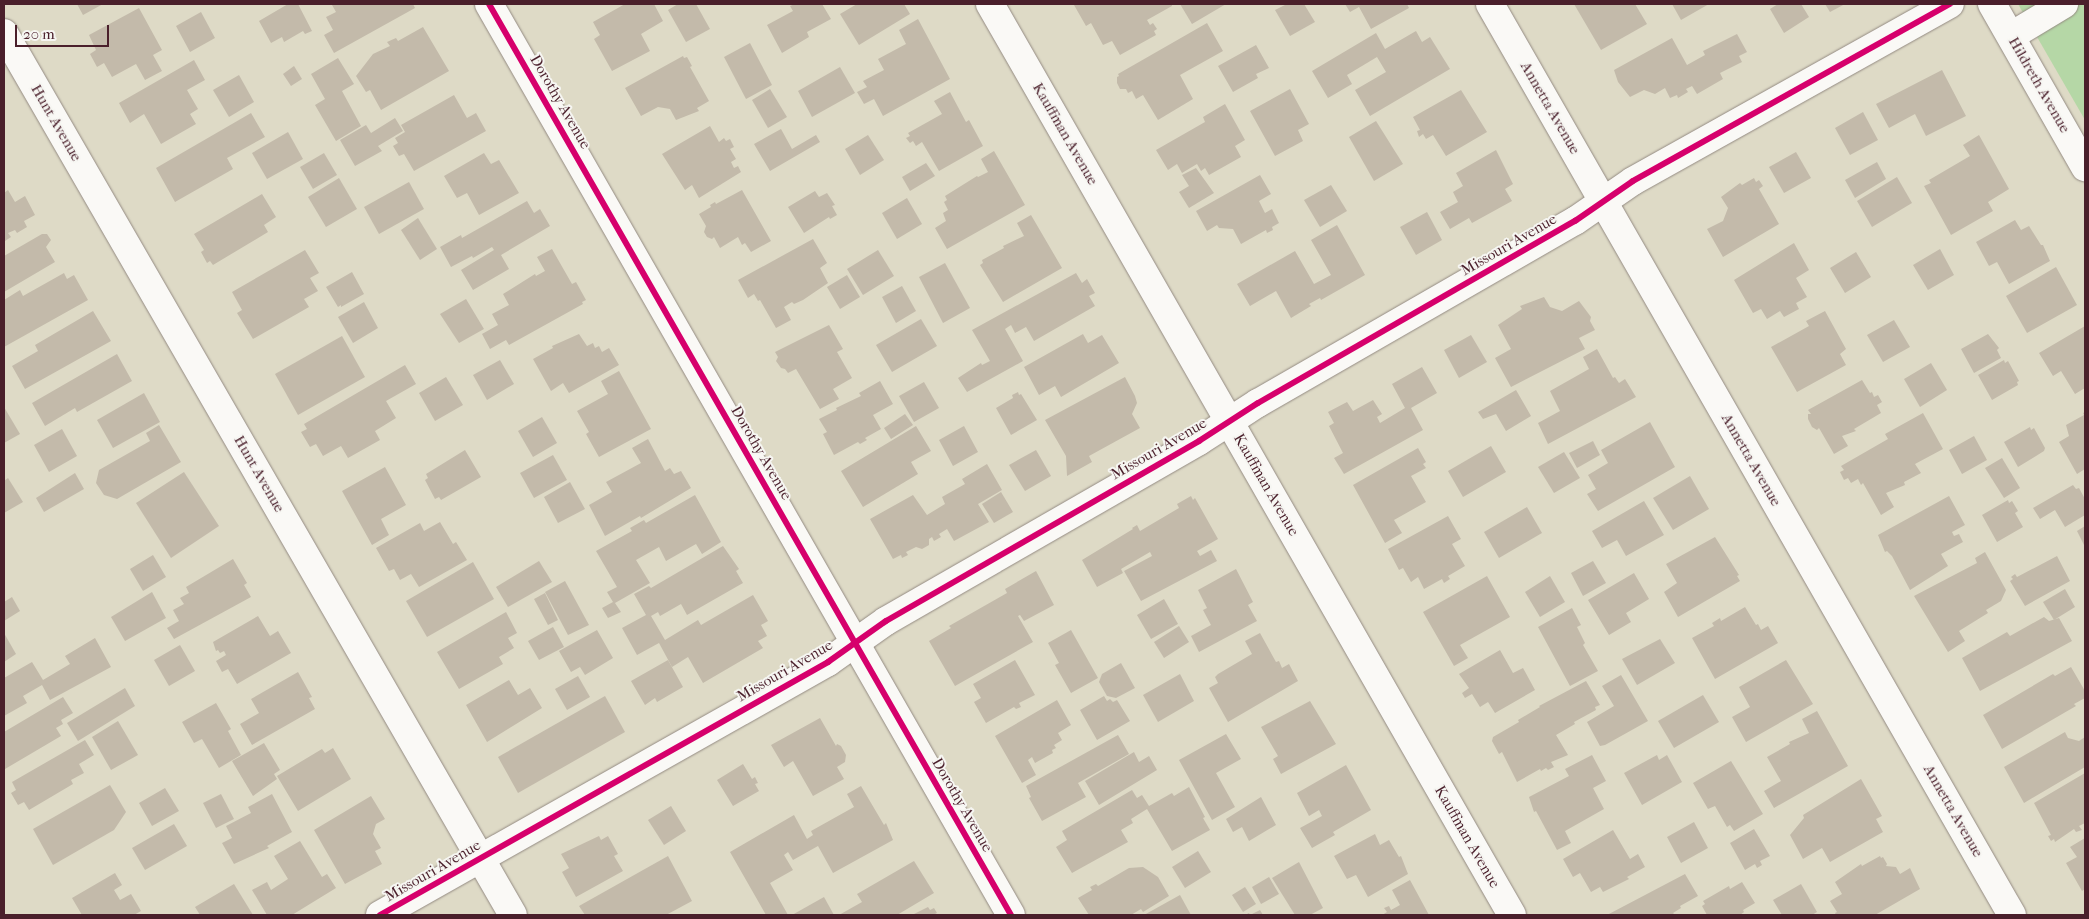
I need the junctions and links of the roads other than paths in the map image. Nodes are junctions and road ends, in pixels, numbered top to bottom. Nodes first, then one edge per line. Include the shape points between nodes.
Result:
1 (489, 4) edge
2 (990, 4) edge
3 (1490, 4) edge
4 (1950, 4) edge
5 (1992, 4) edge
6 (2064, 4) edge
7 (4, 33) edge
8 (2011, 36) junction
9 (2085, 166) edge
10 (1604, 201) junction
11 (1230, 422) junction
12 (856, 643) junction
13 (481, 858) junction
14 (380, 915) edge
15 (514, 915) edge
16 (1011, 915) edge
17 (1512, 915) edge
18 (2012, 915) edge

1 - 12 street, Dorothy Avenue
2 - 11 street, Kauffman Avenue
3 - 10 street, Annetta Avenue
4 - 10 street, Missouri Avenue via 1632,181
5 - 8 street, Hildreth Avenue
6 - 8 street
7 - 13 street, Hunt Avenue
8 - 9 street, Hildreth Avenue
10 - 11 street, Missouri Avenue via 1575,222
10 - 18 street, Annetta Avenue
11 - 12 street, Missouri Avenue via 886,621
11 - 17 street, Kauffman Avenue
12 - 13 street, Missouri Avenue via 828,662
12 - 16 street, Dorothy Avenue
13 - 14 street, Missouri Avenue
13 - 15 street, Hunt Avenue

